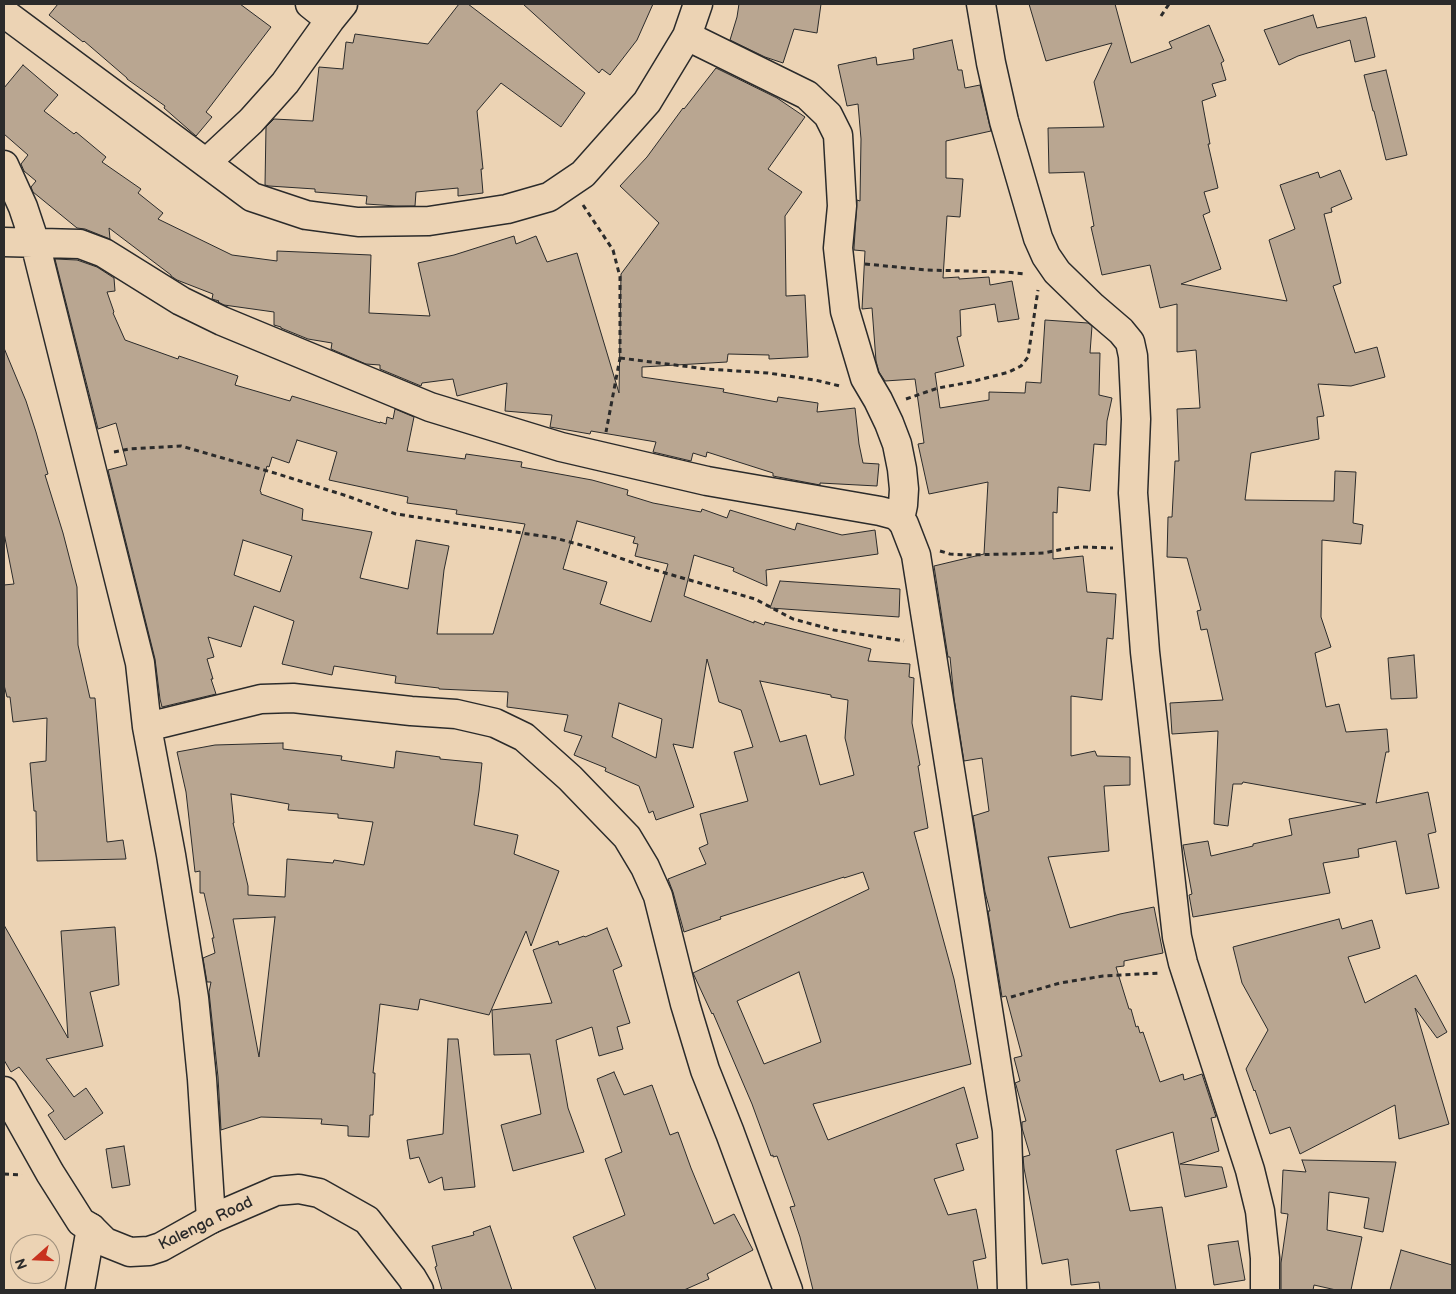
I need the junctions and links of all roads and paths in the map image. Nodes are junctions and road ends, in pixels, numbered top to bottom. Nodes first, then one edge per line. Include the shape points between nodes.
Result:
1 (698, 4) edge
2 (981, 4) edge
3 (1169, 4) edge
4 (328, 9) edge
5 (4, 15) edge
6 (1161, 16) dead end
7 (687, 36) junction
8 (206, 163) junction
9 (4, 165) edge
10 (568, 184) junction
11 (4, 242) edge
12 (35, 243) junction
13 (840, 262) junction
14 (1043, 266) junction
15 (620, 358) junction
16 (841, 386) dead end
17 (878, 400) junction
18 (601, 457) junction
19 (89, 458) junction
20 (905, 529) junction
21 (1137, 541) junction
22 (931, 646) junction
23 (147, 727) junction
24 (1186, 973) junction
25 (987, 1004) junction
26 (4, 1091) edge
27 (211, 1219) junction
28 (91, 1228) junction
29 (80, 1290) edge
30 (419, 1290) edge
31 (788, 1290) edge
32 (1012, 1290) edge
33 (1265, 1290) edge

1 - 7 street
2 - 14 street via 1004,121
3 - 6 path
4 - 8 street via 285,83 251,121
5 - 8 street
7 - 10 street via 648,102 584,174
7 - 13 street via 807,95 828,115 838,135 842,206
8 - 10 street via 252,198 306,215 358,222 429,221 507,209 549,197
9 - 12 street
10 - 15 path via 613,250 620,277
11 - 12 street
12 - 18 street via 80,244 104,253 181,301 222,321 430,407
12 - 19 street
13 - 14 path via 927,270 1004,272
13 - 17 street via 846,311 855,348 865,378
14 - 17 path via 1028,357 1021,366 904,400
14 - 21 street via 1056,272 1130,342 1136,419 1133,494
15 - 16 path via 768,373
15 - 18 path
17 - 20 street via 897,444 902,469
18 - 20 street via 707,482 880,511 895,515
19 - 22 path via 129,449 181,446 396,514 555,538 755,599 793,619 834,630
19 - 23 street via 140,663
20 - 21 path via 950,554 970,556 1044,553 1082,547 1118,548
20 - 22 street via 916,555
21 - 24 street via 1145,652 1177,937
22 - 25 street
23 - 27 street via 194,998
23 - 31 street via 260,699 293,698 456,714 495,723 524,737 570,778 627,838 646,867 658,896 705,1070
24 - 25 path via 1102,976 1060,983
24 - 33 street via 1250,1170 1260,1211
25 - 32 street via 1007,1130
26 - 28 street, Kalenga Road via 81,1222
27 - 28 street, Kalenga Road via 149,1251 130,1252 105,1242
27 - 30 street, Kalenga Road via 276,1191 299,1189 319,1193 367,1220
28 - 29 street

